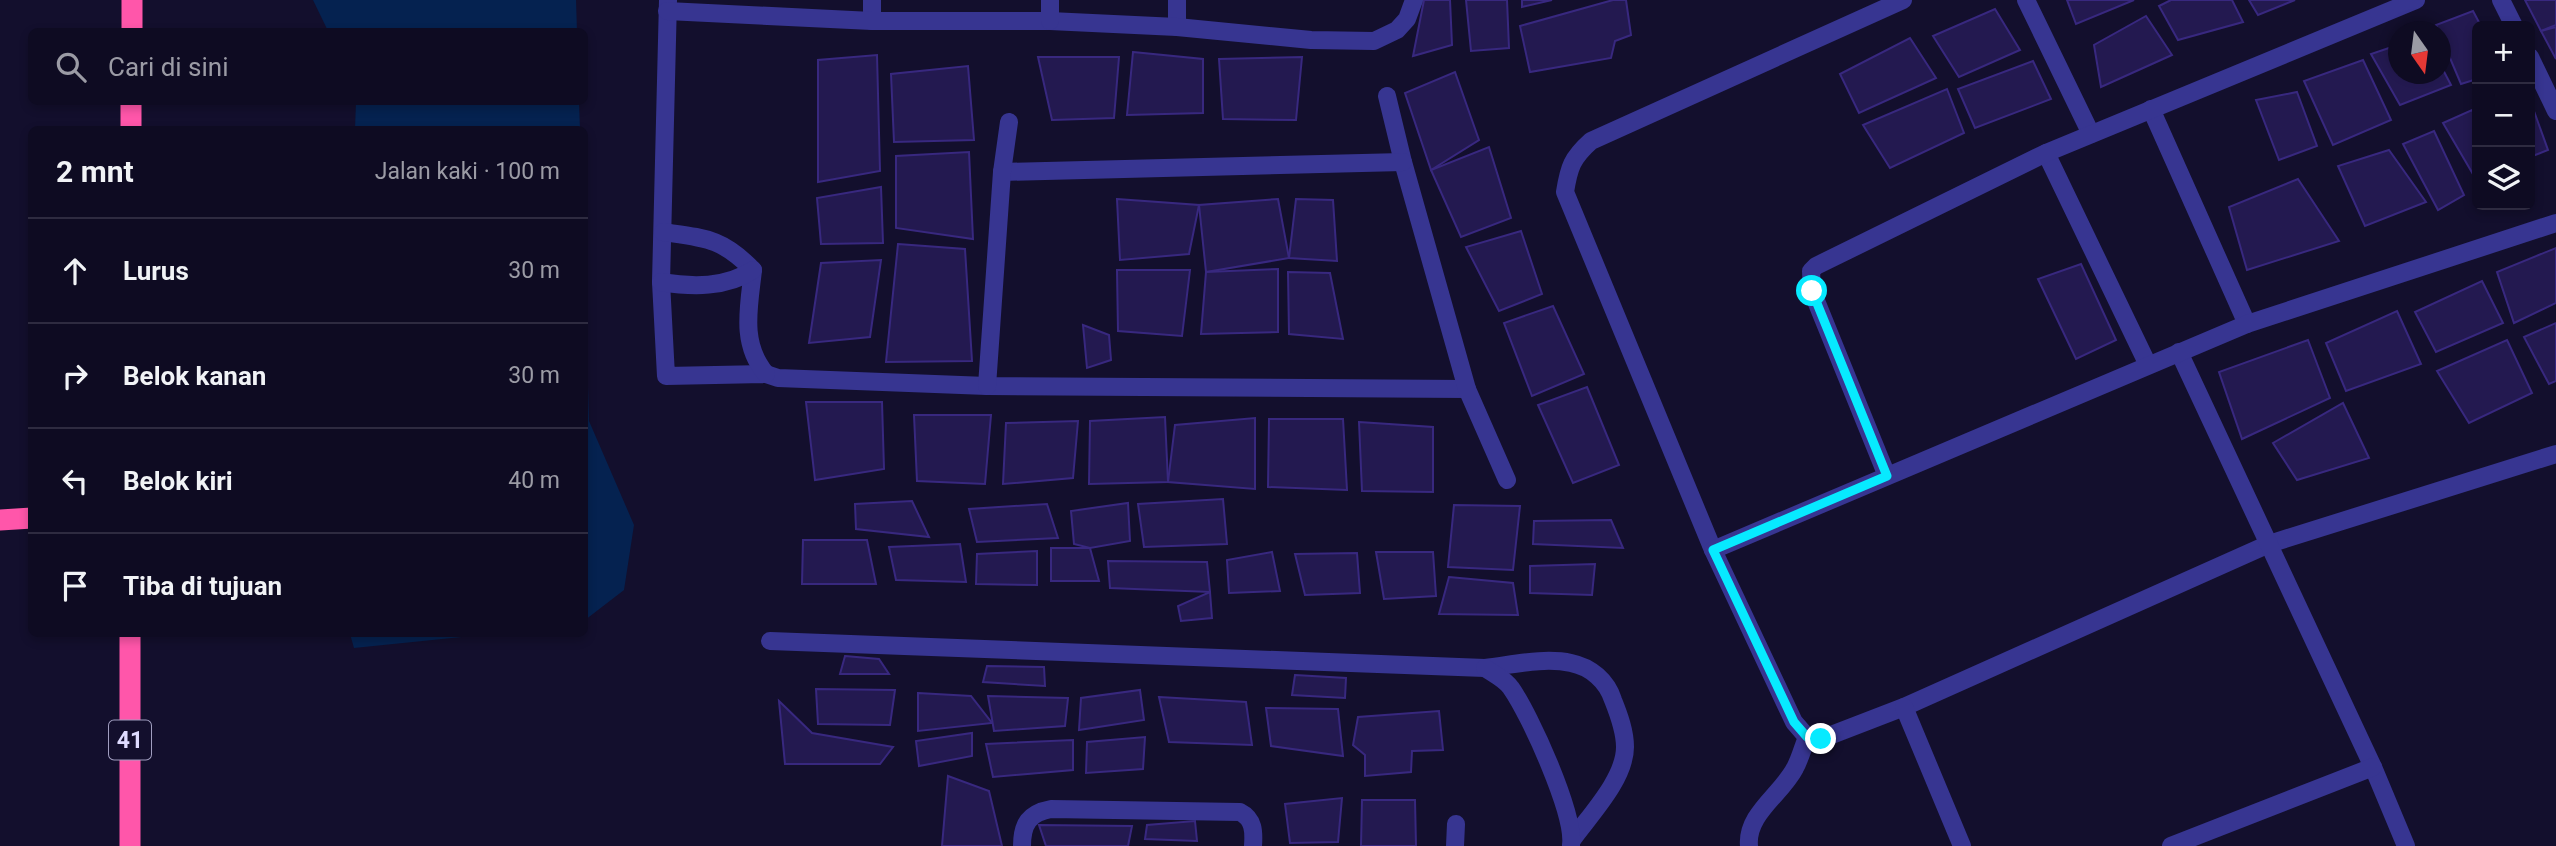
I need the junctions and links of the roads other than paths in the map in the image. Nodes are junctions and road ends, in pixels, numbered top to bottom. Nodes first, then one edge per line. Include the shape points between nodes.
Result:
1 (132, 0) edge
2 (872, 0) edge
3 (1050, 0) edge
4 (1177, 0) edge
5 (1414, 0) edge
6 (1903, 0) edge
7 (2026, 0) edge
8 (2416, 0) edge
9 (2501, 0) edge
10 (668, 5) edge
11 (873, 21) junction
12 (1050, 21) junction
13 (2512, 21) edge
14 (1177, 27) junction
15 (132, 28) edge
16 (2535, 67) edge
17 (1387, 96) dead end
18 (131, 105) edge
19 (2151, 109) junction
20 (2556, 111) edge
21 (1009, 122) dead end
22 (131, 126) edge
23 (2091, 134) junction
24 (2046, 153) junction
25 (1403, 162) junction
26 (1002, 173) junction
27 (2556, 223) edge
28 (663, 232) junction
29 (753, 270) junction
30 (661, 282) junction
31 (2247, 324) junction
32 (2179, 352) junction
33 (2148, 365) junction
34 (766, 374) junction
35 (987, 386) junction
36 (1467, 389) junction
37 (2554, 460) edge
38 (1887, 476) junction
39 (1507, 480) dead end
40 (28, 518) edge
41 (0, 520) edge
42 (2269, 544) junction
43 (1713, 550) junction
44 (130, 637) edge
45 (770, 641) dead end
46 (1485, 668) junction
47 (1904, 707) junction
48 (1807, 737) junction
49 (2373, 767) junction
50 (1456, 824) dead end
51 (1572, 843) edge
52 (130, 846) edge
53 (1022, 846) edge
54 (1253, 846) edge
55 (1455, 846) edge
56 (1749, 846) edge
57 (1962, 846) edge
58 (2171, 846) edge
59 (2406, 846) edge

1 - 15 highway
2 - 11 street
3 - 12 street
4 - 14 street
5 - 14 street via 1407,19 1374,41
6 - 43 street via 1591,141 1569,169 1565,192
7 - 23 street
8 - 19 street
9 - 13 street
10 - 11 street
10 - 28 street
11 - 12 street
12 - 14 street
16 - 20 street
17 - 25 street
18 - 22 highway
19 - 23 street
19 - 31 street
21 - 26 street
23 - 24 street
24 - 33 street
24 - 38 street via 1811,271 1812,291
25 - 26 street
25 - 36 street
26 - 35 street
27 - 31 street
28 - 29 street via 726,245
28 - 30 street
29 - 30 street via 722,283 684,286
29 - 34 street via 749,344
30 - 34 street via 666,376
31 - 32 street
32 - 33 street
32 - 42 street
33 - 38 street
34 - 35 street
35 - 36 street
36 - 39 street
37 - 42 street
38 - 43 street
40 - 41 highway
42 - 47 street
42 - 49 street
43 - 48 street via 1794,722
44 - 52 highway, 41
45 - 46 street
46 - 51 street via 1509,685 1521,706 1563,799
46 - 51 street via 1572,663 1598,675 1611,692 1625,749 1608,792
47 - 48 street via 1821,739
47 - 57 street
48 - 56 street via 1796,768 1751,823
49 - 58 street
49 - 59 street
50 - 55 street
53 - 54 street via 1027,819 1051,809 1240,812 1252,825

